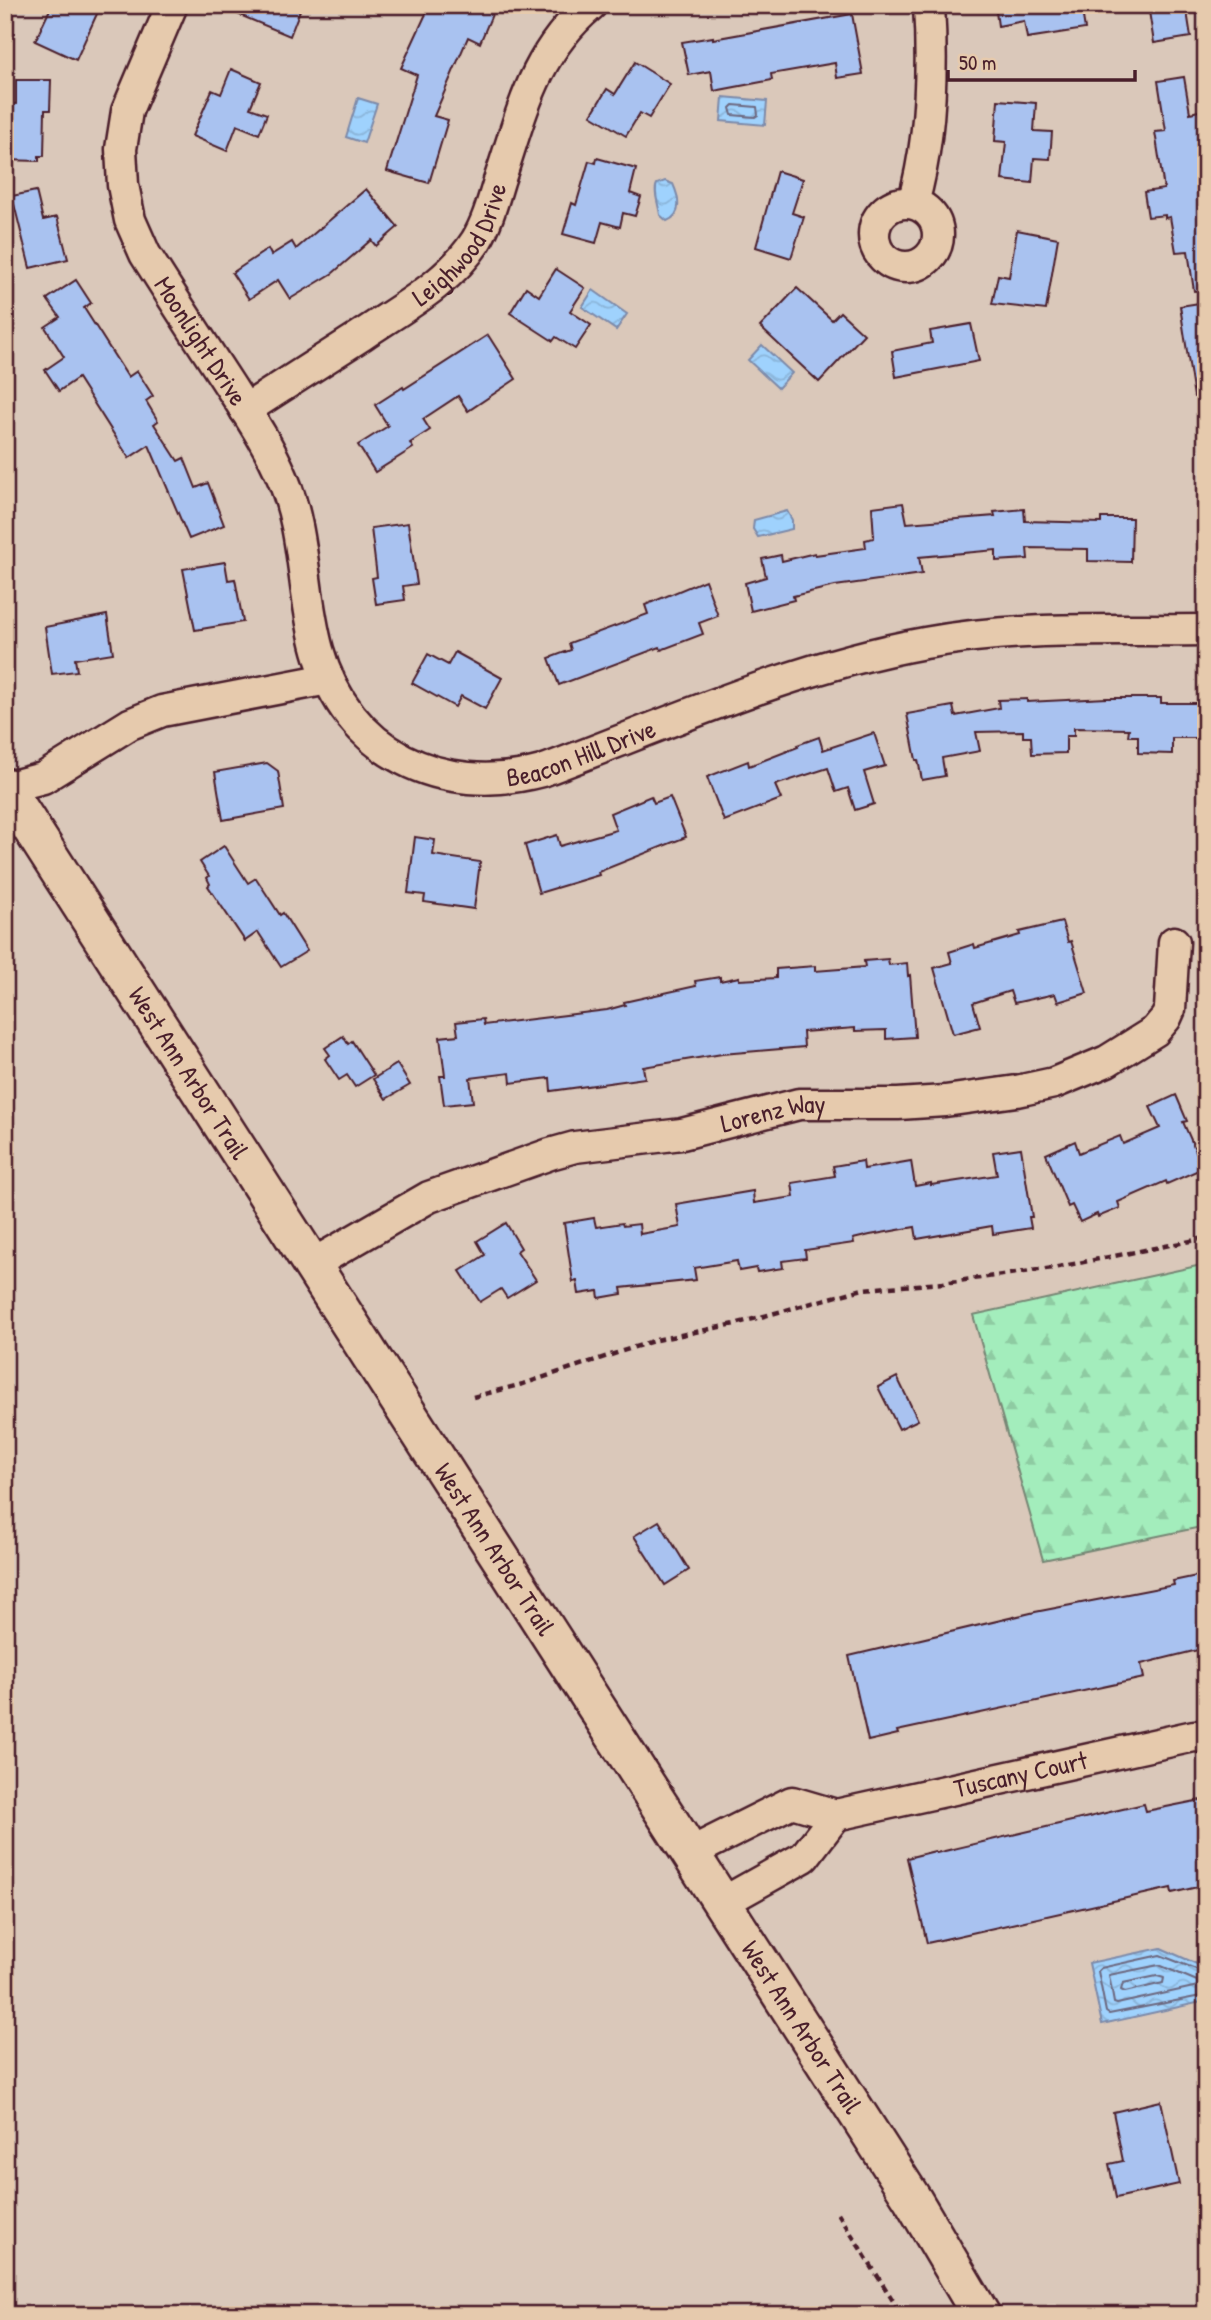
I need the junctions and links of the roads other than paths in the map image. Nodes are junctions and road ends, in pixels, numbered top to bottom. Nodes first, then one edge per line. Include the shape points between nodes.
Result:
1 (172, 5) edge
2 (591, 5) edge
3 (929, 5) edge
4 (913, 203) dead end
5 (245, 410) junction
6 (1206, 630) edge
7 (328, 679) junction
8 (5, 787) edge
9 (1174, 942) dead end
10 (313, 1264) junction
11 (1206, 1737) edge
12 (836, 1815) junction
13 (690, 1853) junction
14 (722, 1903) junction
15 (981, 2315) edge

1 - 5 street, Moonlight Drive via 127,111 121,149 123,185 130,220 145,254
2 - 5 street, Leighwood Drive via 561,33 542,61 490,211 462,260 429,291
3 - 4 street via 929,102
5 - 7 street, Moonlight Drive via 276,461 292,500 316,641
6 - 7 street, Beacon Hill Drive via 1048,631 925,643 817,669 542,771 492,780 442,775 395,755 358,724
7 - 8 street via 162,711 130,724 43,778
8 - 10 street, West Ann Arbor Trail
9 - 10 street, Lorenz Way via 1166,1018 1154,1031 1081,1073 1017,1091 945,1101 799,1104 682,1134 575,1147 429,1197
10 - 13 street, West Ann Arbor Trail
11 - 12 street, Tuscany Court
12 - 13 street, Tuscany Court via 792,1802
12 - 14 street via 804,1857
13 - 14 street, West Ann Arbor Trail
14 - 15 street, West Ann Arbor Trail

